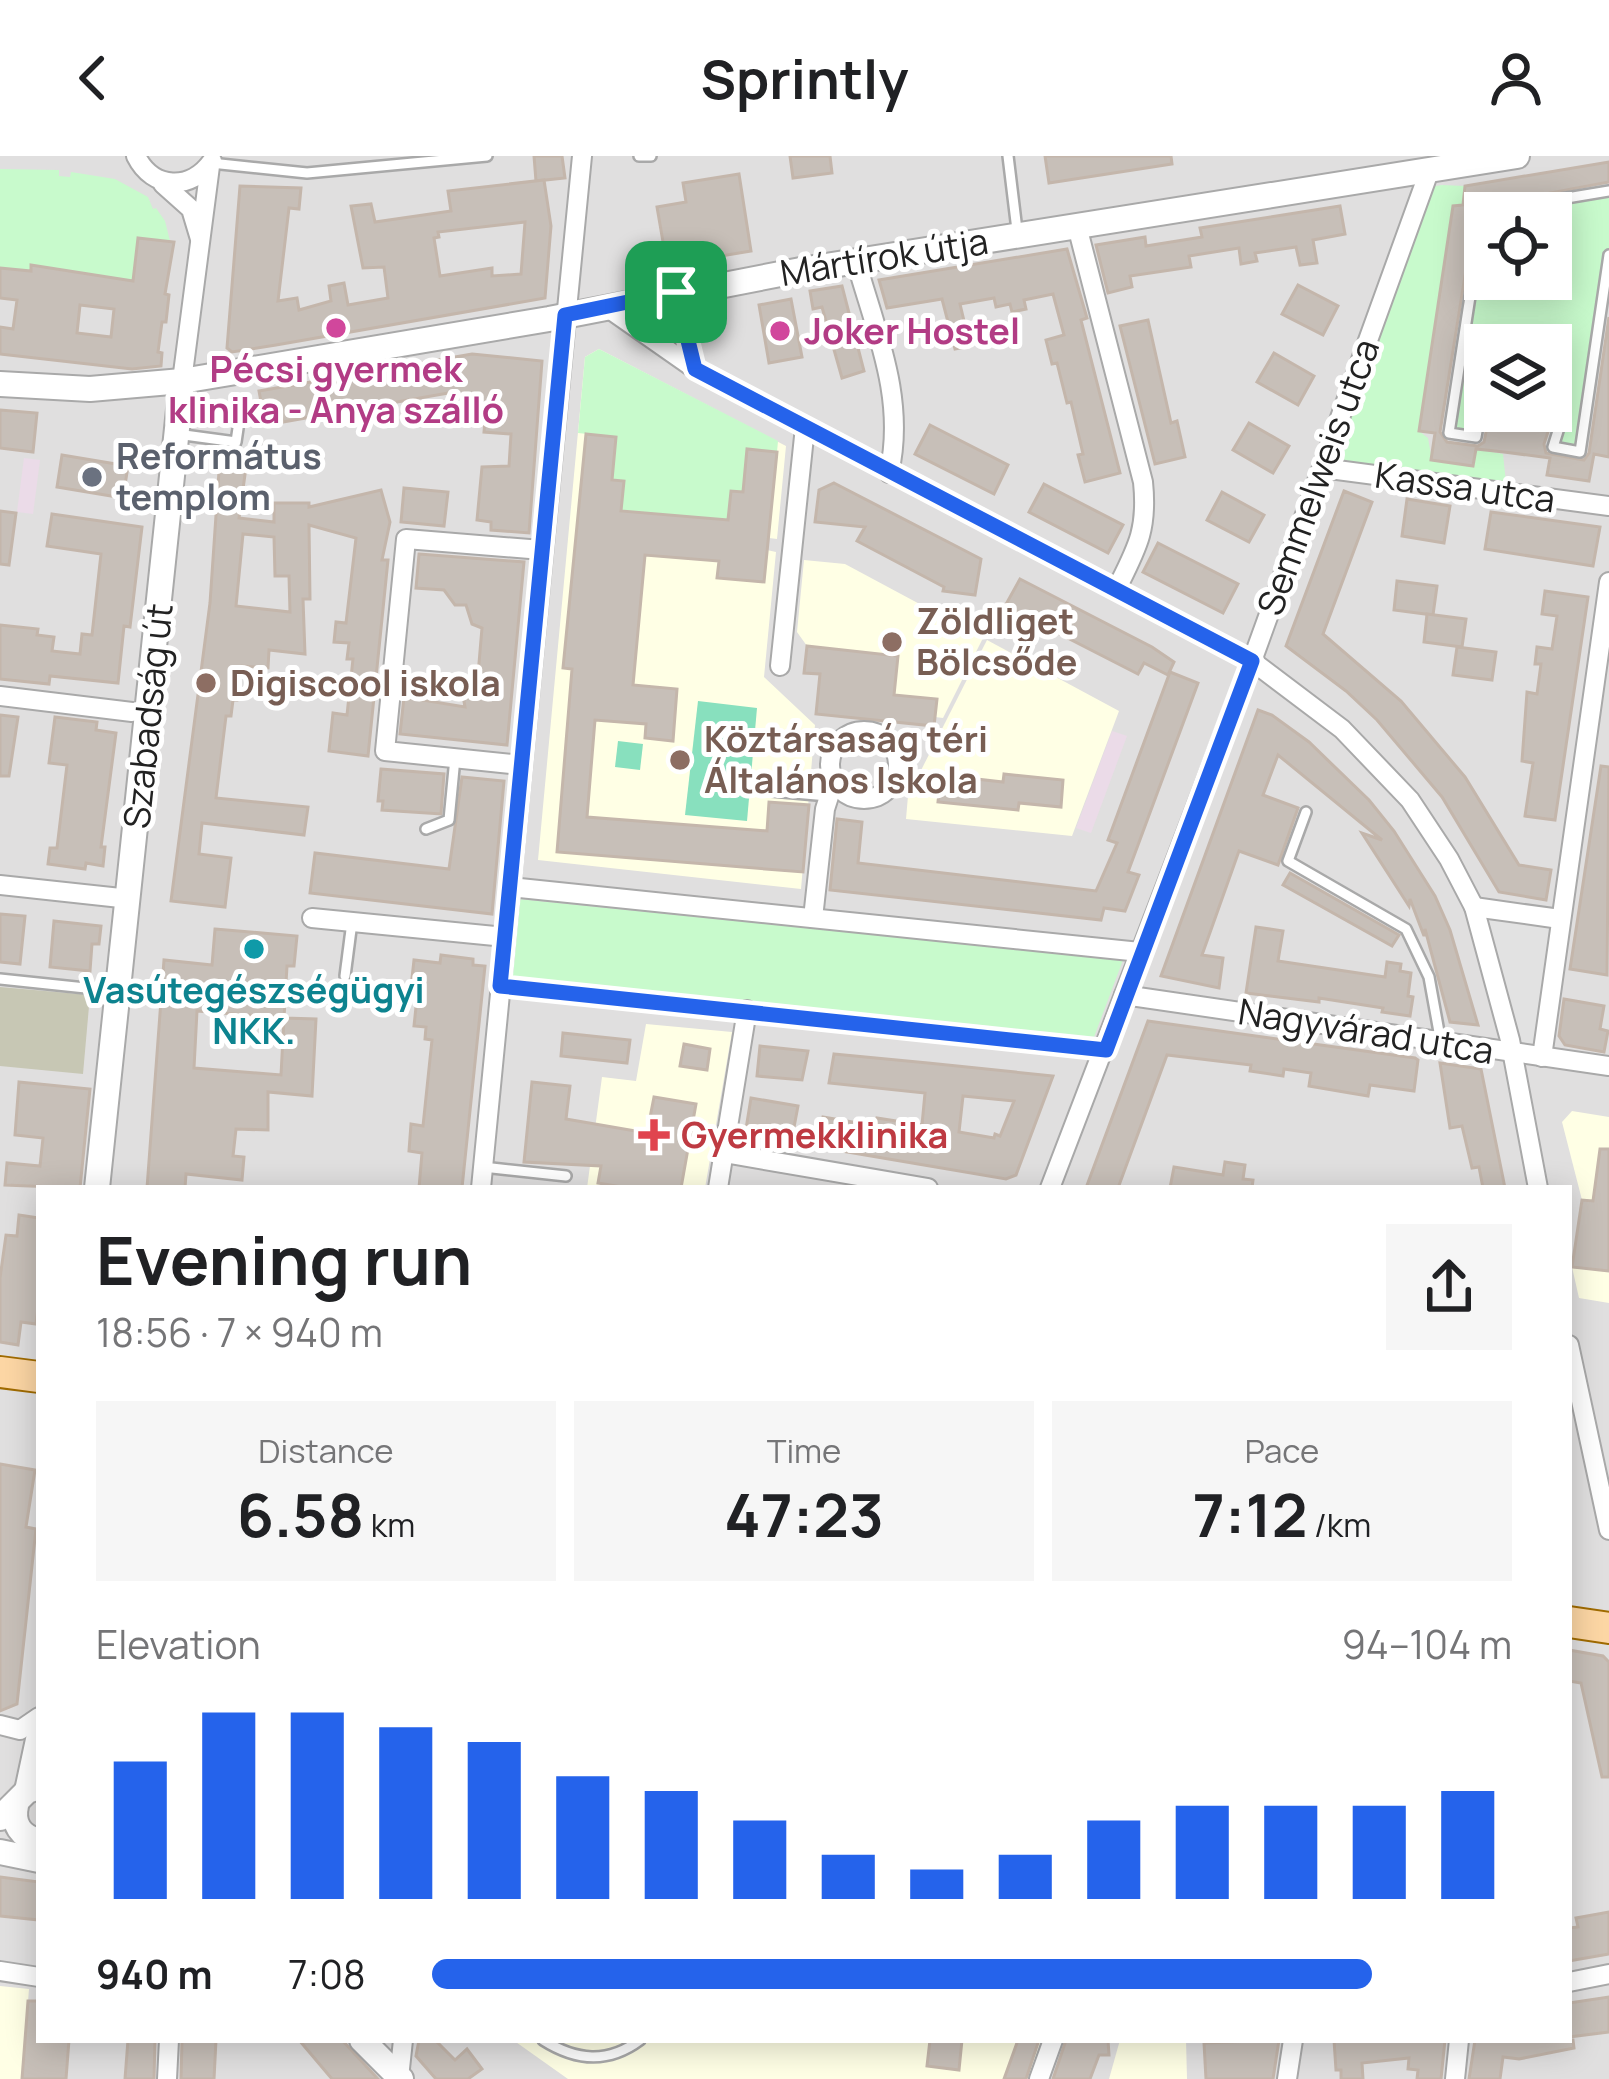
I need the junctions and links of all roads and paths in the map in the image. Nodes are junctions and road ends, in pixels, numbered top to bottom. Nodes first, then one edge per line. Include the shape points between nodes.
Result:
1 (117, 156) edge
2 (487, 156) edge
3 (582, 156) edge
4 (639, 156) edge
5 (651, 156) edge
6 (1008, 156) edge
7 (1517, 156) edge
8 (138, 161) edge
9 (212, 162) edge
10 (1430, 169) junction
11 (158, 180) junction
12 (1609, 191) edge
13 (1077, 226) junction
14 (1018, 236) junction
15 (201, 244) junction
16 (1609, 255) edge
17 (856, 261) junction
18 (676, 292) junction
19 (604, 306) junction
20 (565, 315) junction
21 (1466, 324) edge
22 (1464, 336) edge
23 (695, 369) junction
24 (182, 381) junction
25 (0, 384) edge
26 (242, 401) dead end
27 (805, 427) junction
28 (1477, 432) edge
29 (1558, 432) edge
30 (177, 434) junction
31 (1322, 468) junction
32 (889, 473) junction
33 (1609, 506) edge
34 (542, 550) junction
35 (1609, 581) edge
36 (1116, 590) junction
37 (1252, 661) junction
38 (780, 666) dead end
39 (0, 696) edge
40 (132, 712) dead end
41 (455, 758) junction
42 (521, 765) junction
43 (831, 788) joint
44 (760, 790) dead end
45 (1306, 812) dead end
46 (426, 829) dead end
47 (0, 884) edge
48 (510, 887) junction
49 (130, 898) junction
50 (1474, 907) junction
51 (312, 918) dead end
52 (812, 918) junction
53 (1560, 919) junction
54 (352, 922) junction
55 (505, 937) junction
56 (1140, 952) junction
57 (345, 976) dead end
58 (0, 980) edge
59 (500, 986) junction
60 (119, 992) junction
61 (1124, 995) junction
62 (747, 1010) junction
63 (1441, 1043) junction
64 (1106, 1050) junction
65 (1513, 1054) junction
66 (1542, 1057) junction
67 (1609, 1066) edge
68 (724, 1154) junction
69 (483, 1167) junction
70 (566, 1176) dead end
71 (868, 1183) edge
72 (97, 1185) edge
73 (481, 1185) edge
74 (719, 1185) edge
75 (1051, 1185) edge
76 (1537, 1185) edge
77 (1572, 1359) edge
78 (0, 1372) edge
79 (36, 1377) edge
80 (1609, 1531) edge
81 (1572, 1622) edge
82 (1609, 1628) edge
83 (36, 1720) edge
84 (0, 1725) edge
85 (36, 1745) edge
86 (20, 1800) edge
87 (21, 1838) edge
88 (0, 1852) edge
89 (36, 1859) edge
90 (0, 1972) edge
91 (1609, 1974) edge
92 (36, 1977) edge
93 (1572, 1981) edge
94 (169, 2043) edge
95 (365, 2043) edge
96 (403, 2043) edge
97 (548, 2043) edge
98 (635, 2043) edge
99 (1052, 2043) edge
100 (1293, 2043) edge
101 (1459, 2043) edge
102 (400, 2078) edge
103 (167, 2079) edge
104 (1039, 2079) edge
105 (1287, 2079) edge
106 (1455, 2079) edge

1 - 8 street
2 - 9 lane via 307,173
3 - 20 street
4 - 5 lane
6 - 14 lane
7 - 10 street, Mártírok útja
8 - 11 street
9 - 11 street via 186,182
9 - 15 street, Szabadság út
10 - 13 street, Mártírok útja
10 - 31 street, Semmelweis utca
11 - 15 street via 191,209
12 - 21 lane via 1483,212
13 - 14 street, Mártírok útja
13 - 36 street via 1147,516
14 - 17 street, Mártírok útja
15 - 24 street, Szabadság út
16 - 29 lane via 1580,452 1553,447
17 - 18 street, Mártírok útja
17 - 32 street via 895,407
18 - 19 street, Mártírok útja
18 - 23 street
19 - 20 street, Mártírok útja
19 - 23 street
20 - 24 street, Mártírok útja
20 - 34 street
22 - 28 lane via 1449,433
23 - 27 street
24 - 25 street, Mártírok útja via 91,389
24 - 30 street, Szabadság út
26 - 30 lane via 236,442
27 - 32 street
27 - 38 street
30 - 49 street, Szabadság út
31 - 33 street, Kassa utca
31 - 37 street, Semmelweis utca
32 - 36 street
34 - 41 street via 406,538 385,751
34 - 42 street
35 - 53 street
36 - 37 street
37 - 50 street via 1342,729 1410,800
37 - 56 street, Semmelweis utca
39 - 40 street
41 - 42 street
41 - 46 lane via 449,820
42 - 48 street
43 - 44 lane
43 - 52 street
45 - 63 lane via 1288,861 1406,929 1430,977
47 - 49 street
48 - 52 street
48 - 55 street
49 - 60 street, Szabadság út
50 - 53 street
50 - 65 street
51 - 54 street
52 - 56 street
53 - 66 street
54 - 55 street
54 - 57 lane
55 - 59 street
56 - 61 street, Semmelweis utca
58 - 60 lane
59 - 62 street
59 - 69 street
60 - 72 street, Szabadság út
61 - 63 street, Nagyvárad utca
61 - 64 street, Semmelweis utca
62 - 64 street
62 - 68 street
63 - 65 street, Nagyvárad utca
64 - 75 street, Semmelweis utca
65 - 66 street, Nagyvárad utca
65 - 76 street
66 - 67 street, Nagyvárad utca
68 - 71 street
68 - 74 street
69 - 70 lane
69 - 73 street
77 - 80 street
78 - 79 main road
81 - 82 main road
83 - 84 street via 20,1730
85 - 86 street
86 - 87 street
88 - 89 street
90 - 92 street
91 - 93 street
94 - 103 street
95 - 102 street
96 - 102 street
97 - 98 lane via 596,2059
99 - 104 street
100 - 105 street
101 - 106 street

